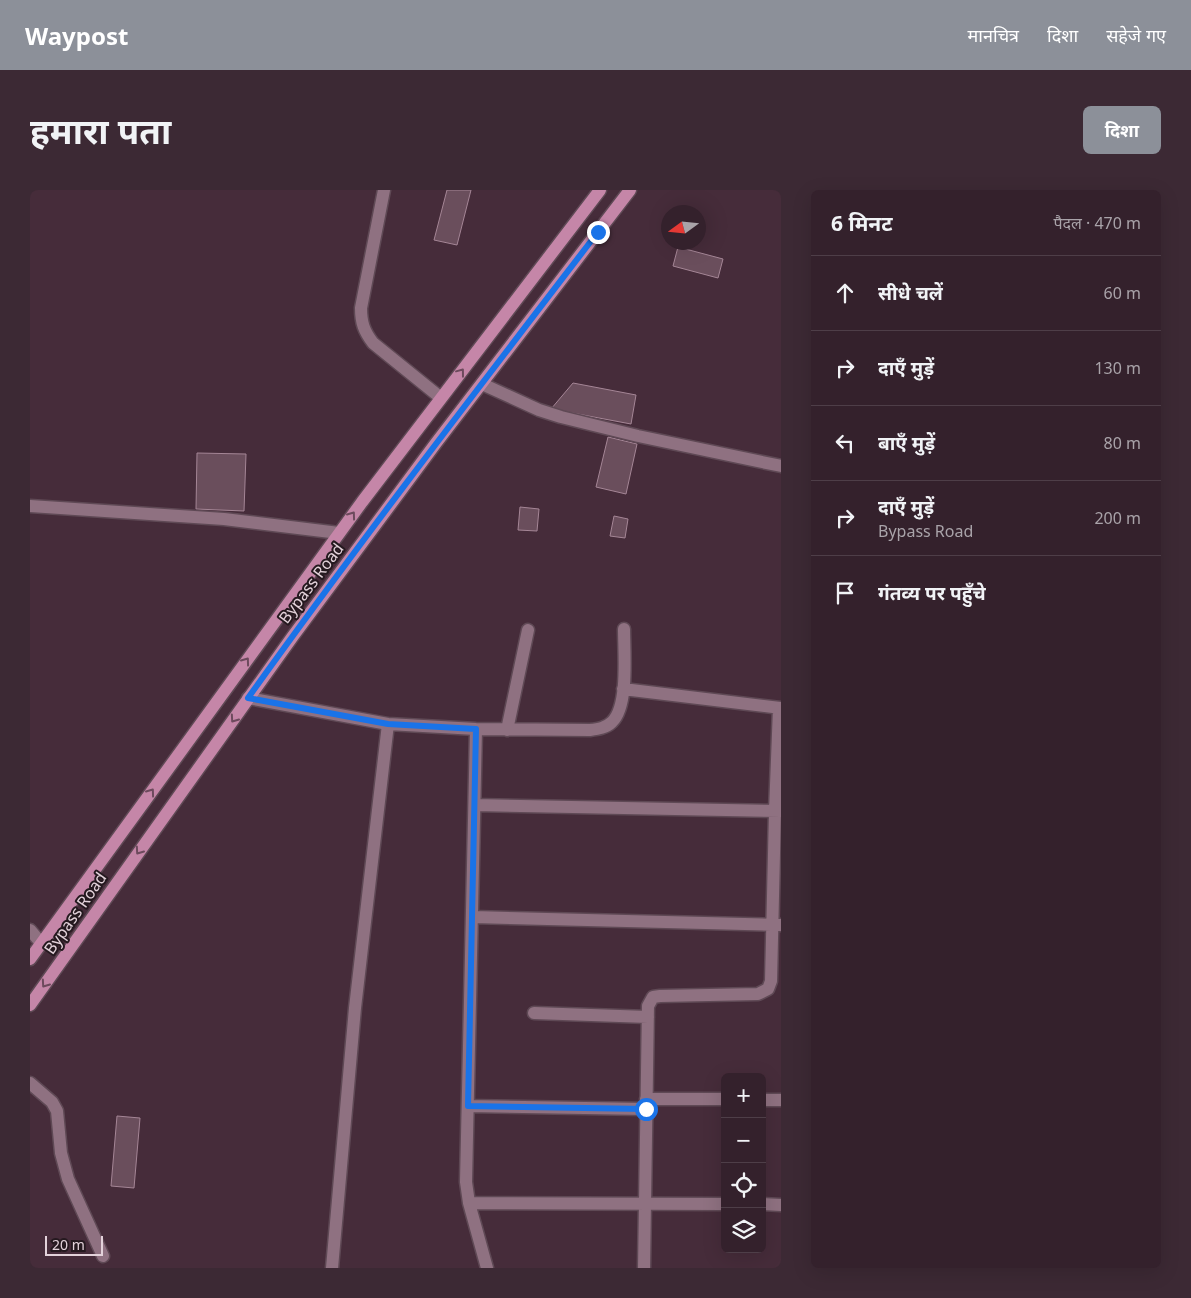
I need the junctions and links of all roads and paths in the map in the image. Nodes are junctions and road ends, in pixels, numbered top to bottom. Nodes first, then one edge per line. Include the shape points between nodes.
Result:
1 (384, 190) edge
2 (600, 190) edge
3 (630, 190) edge
4 (579, 217) junction
5 (598, 232) junction
6 (482, 384) junction
7 (441, 398) junction
8 (781, 466) edge
9 (30, 506) edge
10 (339, 532) junction
11 (624, 629) dead end
12 (528, 630) dead end
13 (623, 689) junction
14 (248, 698) junction
15 (780, 708) edge
16 (388, 724) junction
17 (476, 729) junction
18 (506, 730) junction
19 (475, 805) junction
20 (778, 811) edge
21 (473, 917) junction
22 (777, 924) edge
23 (30, 930) edge
24 (42, 943) junction
25 (30, 959) edge
26 (30, 1005) edge
27 (534, 1013) dead end
28 (648, 1017) junction
29 (30, 1083) edge
30 (721, 1100) edge
31 (766, 1100) edge
32 (781, 1100) edge
33 (646, 1104) junction
34 (468, 1106) junction
35 (469, 1203) junction
36 (644, 1203) junction
37 (721, 1204) edge
38 (766, 1204) edge
39 (781, 1205) edge
40 (103, 1256) dead end
41 (332, 1268) edge
42 (487, 1268) edge
43 (644, 1268) edge

1 - 7 street via 361,308 365,334
2 - 4 main road, Bypass Road
3 - 5 main road, Bypass Road
4 - 5 main road
7 -> 4 main road, Bypass Road
5 - 6 main road, Bypass Road
6 - 8 street via 561,417
6 - 14 main road, Bypass Road
10 -> 7 main road, Bypass Road
9 - 10 street via 224,519
24 -> 10 main road, Bypass Road
11 - 13 street
12 - 18 street
13 - 15 street
13 - 18 street via 616,718 603,728
14 - 16 street
14 -> 26 main road, Bypass Road
15 - 20 street
16 - 17 street
16 - 41 street via 355,1008
17 - 18 street
17 - 19 street
19 - 20 street
19 - 21 street
20 - 22 street
21 - 22 street
21 - 34 street
22 - 28 street via 768,989 758,994 654,997 648,1006
23 - 24 street
24 - 25 main road, Bypass Road
27 - 28 street
28 - 33 street
29 - 40 street via 58,1111 68,1180
30 - 33 street
31 - 32 street
33 - 34 street
33 - 36 street
34 - 35 street via 466,1182
35 - 36 street
35 - 42 street
36 - 37 street
36 - 43 street
38 - 39 street

